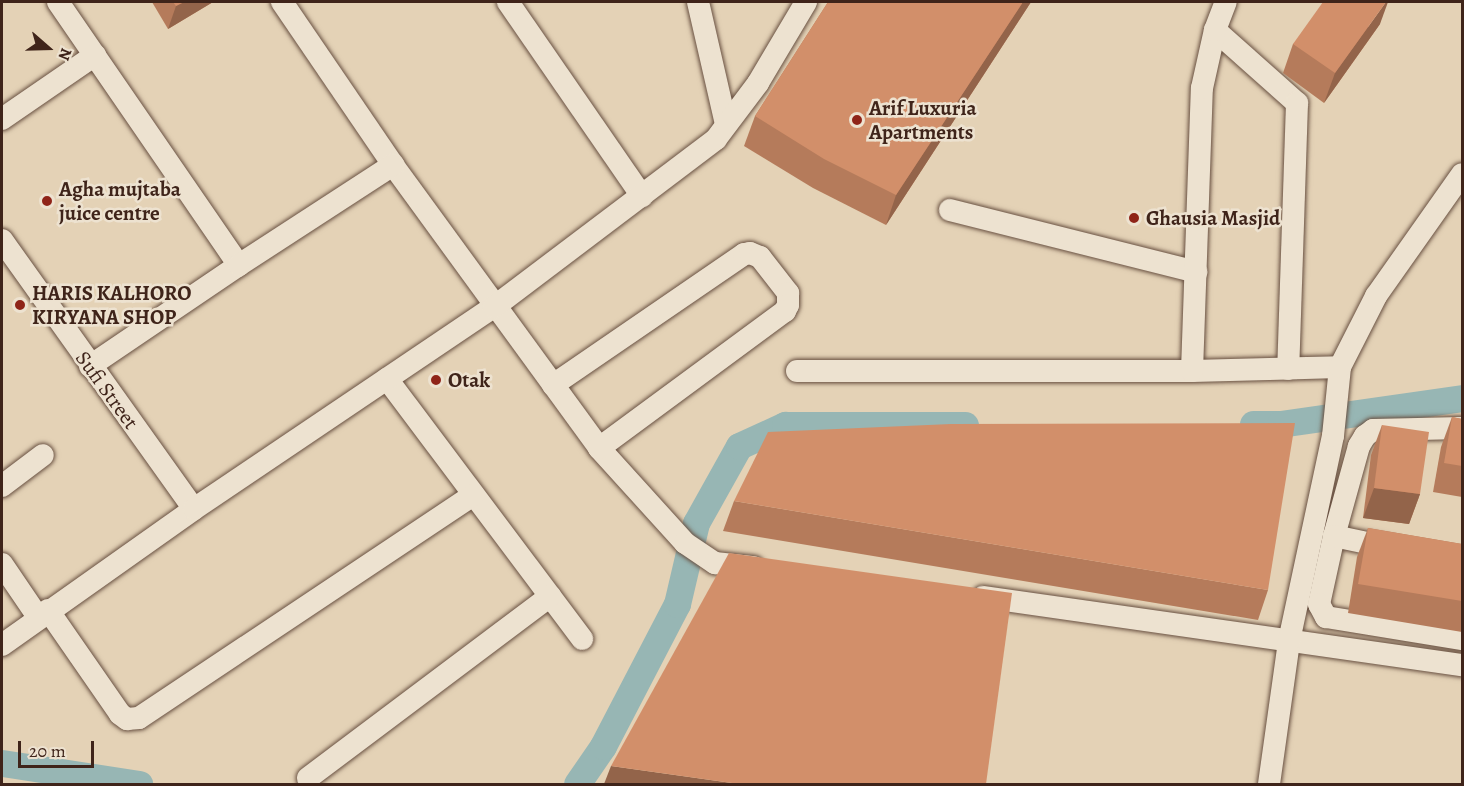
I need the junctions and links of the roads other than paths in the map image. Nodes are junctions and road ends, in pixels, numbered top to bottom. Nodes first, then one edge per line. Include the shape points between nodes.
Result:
1 (58, 2) edge
2 (282, 2) edge
3 (507, 2) edge
4 (698, 2) edge
5 (806, 2) edge
6 (1226, 2) edge
7 (1215, 30) junction
8 (94, 55) junction
9 (2, 120) edge
10 (726, 124) junction
11 (393, 165) junction
12 (1462, 174) edge
13 (642, 196) junction
14 (950, 210) dead end
15 (2, 240) edge
16 (239, 264) junction
17 (1196, 272) junction
18 (494, 307) junction
19 (90, 366) junction
20 (1341, 367) junction
21 (1288, 369) junction
22 (797, 371) dead end
23 (1192, 371) junction
24 (387, 379) junction
25 (553, 385) junction
26 (1462, 428) edge
27 (599, 448) junction
28 (43, 455) dead end
29 (2, 486) edge
30 (474, 495) junction
31 (194, 509) junction
32 (1334, 536) junction
33 (1416, 554) edge
34 (2, 564) edge
35 (772, 570) edge
36 (965, 594) edge
37 (550, 596) junction
38 (43, 614) junction
39 (582, 639) dead end
40 (1462, 639) edge
41 (1289, 641) junction
42 (2, 645) edge
43 (1462, 665) edge
44 (308, 778) dead end
45 (1269, 784) edge

1 - 8 street
2 - 11 street
3 - 13 street
4 - 10 street
5 - 10 street via 758,83
6 - 7 street
7 - 17 street via 1202,88
7 - 21 street via 1297,103
8 - 9 street
8 - 16 street
10 - 13 street via 717,139
11 - 16 street
11 - 18 street
12 - 20 street via 1376,296
13 - 18 street
14 - 17 street
15 - 19 street, Sufi Street
16 - 19 street
17 - 23 street
18 - 24 street
18 - 25 street
19 - 31 street, Sufi Street
20 - 21 street
20 - 41 street via 1333,436
21 - 23 street
22 - 23 street
24 - 30 street
24 - 31 street
25 - 27 street
25 - 27 street via 744,254 760,257 788,293 785,311
26 - 32 street via 1373,430 1365,436
27 - 35 street via 693,549 715,562
28 - 29 street
30 - 37 street
30 - 38 street via 140,718 127,719 120,714
31 - 38 street
32 - 33 street
32 - 40 street via 1319,604 1326,617
34 - 38 street
36 - 41 street
37 - 39 street
37 - 44 street
38 - 42 street
41 - 43 street
41 - 45 street

